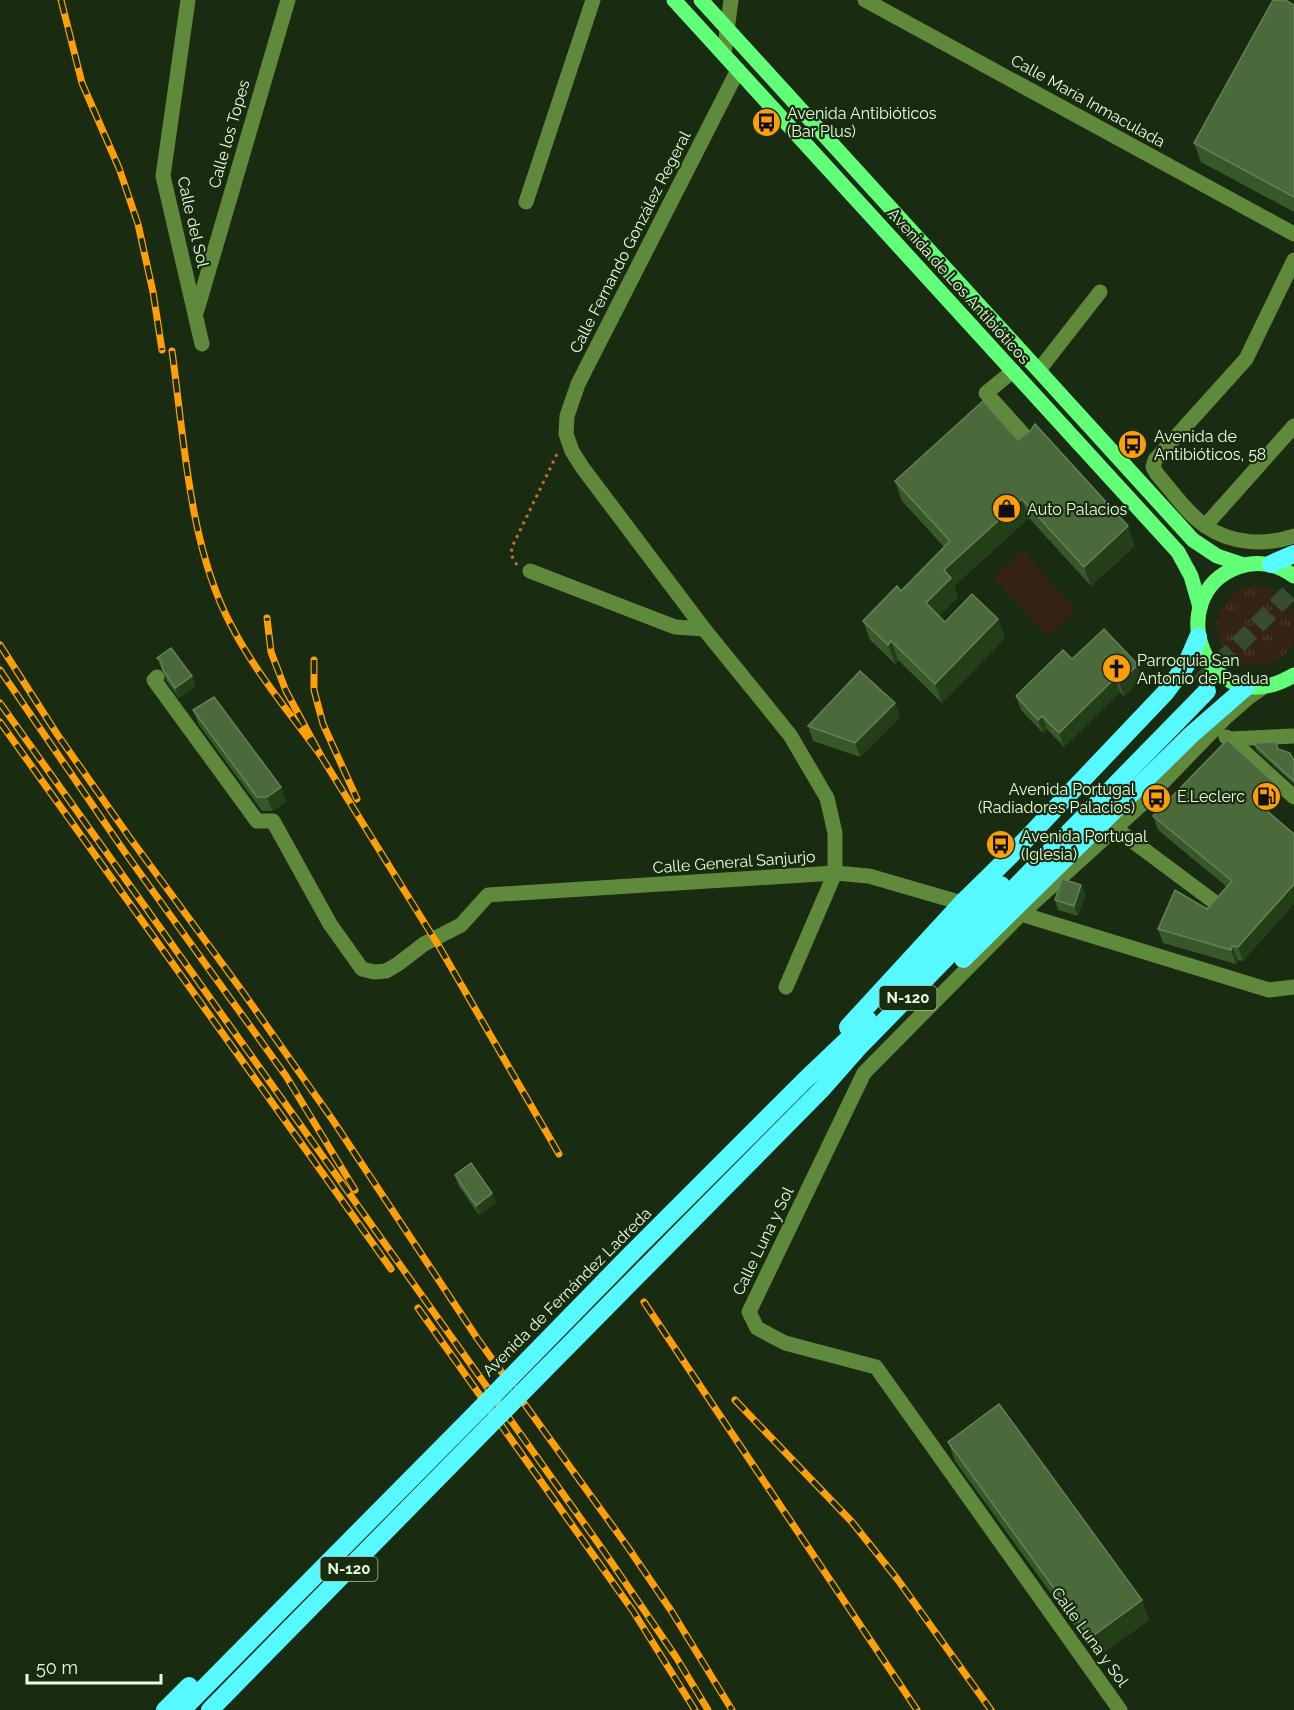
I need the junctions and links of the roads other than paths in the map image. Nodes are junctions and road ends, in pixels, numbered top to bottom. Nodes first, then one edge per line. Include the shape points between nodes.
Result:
1 (188, 0) edge
2 (288, 0) edge
3 (593, 0) edge
4 (674, 0) edge
5 (701, 0) edge
6 (731, 0) edge
7 (865, 0) edge
8 (727, 29) junction
9 (724, 54) junction
10 (738, 70) junction
11 (526, 202) dead end
12 (1294, 234) edge
13 (1294, 260) edge
14 (1100, 292) dead end
15 (196, 313) junction
16 (202, 344) dead end
17 (1038, 370) junction
18 (1013, 371) junction
19 (1294, 426) edge
20 (1031, 443) edge
21 (1205, 526) junction
22 (1294, 536) edge
23 (1294, 554) edge
24 (1271, 564) junction
25 (1244, 565) junction
26 (530, 571) road end
27 (1294, 576) edge
28 (1200, 607) junction
29 (704, 629) junction
30 (1198, 637) junction
31 (1294, 675) edge
32 (157, 677) dead end
33 (1203, 687) tunnel mouth
34 (1287, 687) edge
35 (1254, 688) junction
36 (1216, 729) junction
37 (1294, 736) edge
38 (1230, 739) junction
39 (1294, 797) edge
40 (1115, 828) junction
41 (1093, 848) junction
42 (1061, 862) junction
43 (835, 873) junction
44 (962, 903) junction
45 (1217, 904) edge
46 (990, 905) junction
47 (1021, 914) junction
48 (786, 987) dead end
49 (1294, 987) edge
50 (804, 1081) junction
51 (820, 1090) junction
52 (303, 1587) junction
53 (165, 1710) edge
54 (182, 1710) edge
55 (210, 1710) edge
56 (1120, 1710) edge

1 - 15 street, Calle del Sol via 163,176
2 - 15 street, Calle los Topes
3 - 11 street
4 - 9 main road, Avenida de Los Antibióticos
5 - 8 main road, Avenida de Los Antibióticos
6 - 8 street
7 - 12 street, Calle María Inmaculada
8 - 9 street
8 - 17 main road, Avenida de Los Antibióticos
9 - 10 main road, Avenida de Los Antibióticos
10 - 18 main road, Avenida de Los Antibióticos
10 - 29 street, Calle Fernando González Regeral via 578,384 567,416 566,434 572,451
13 - 21 street via 1246,359 1155,460 1156,474
14 - 17 street
15 - 16 street, Calle del Sol
17 - 25 main road, Avenida de Los Antibióticos via 1193,540 1217,556
18 - 20 street via 986,393
18 - 28 main road, Avenida de Los Antibióticos via 1178,552 1191,576
19 - 21 street
21 - 22 street via 1233,539 1251,542
23 - 24 highway
24 - 25 main road
24 - 27 main road
25 - 28 main road via 1216,580
26 - 29 street via 675,627
28 - 30 main road
29 - 43 street via 790,735 828,798 835,833
30 - 35 main road via 1218,672 1235,684
30 - 44 highway via 1186,665 1164,693
31 - 34 main road
32 - 43 street, Calle General Sanjurjo via 154,680 257,821 273,821 330,924 362,969 386,971 398,964 424,944 461,925 488,895
33 - 46 highway, N-120
34 - 35 main road
35 - 36 street
35 - 42 highway via 1207,719
36 - 38 street
36 - 40 street
37 - 38 street
38 - 39 street
40 - 41 street
40 - 45 street
41 - 42 street
41 - 47 street
42 - 51 highway via 925,998
43 - 44 street, Calle General Sanjurjo via 869,876
43 - 48 street
44 - 50 highway
46 - 50 highway, Avenida de Fernández Ladreda / N-120
46 - 51 highway, N-120
47 - 49 street via 1269,990
47 - 56 street, Calle Luna y Sol via 864,1073 749,1312 757,1328 785,1343 876,1367
50 - 52 highway, Avenida de Fernández Ladreda / N-120, bridge
51 - 55 highway, N-120, bridge
52 - 53 highway via 255,1618
52 - 54 highway, Avenida de Fernández Ladreda / N-120

